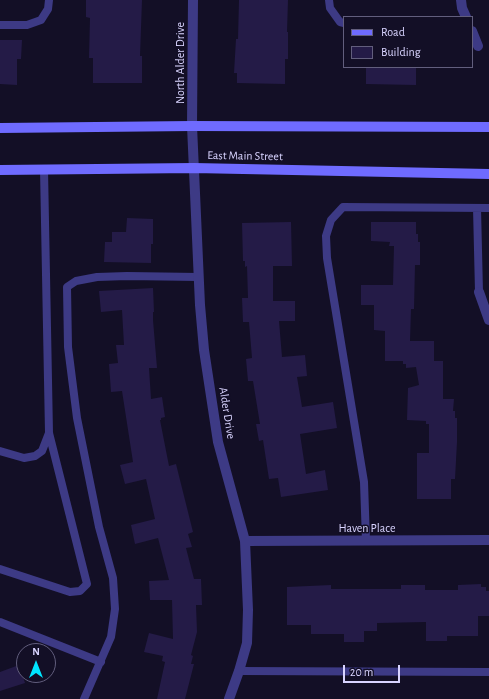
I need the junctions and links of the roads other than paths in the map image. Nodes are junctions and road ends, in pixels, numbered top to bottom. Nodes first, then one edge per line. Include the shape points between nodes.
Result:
1 (49, 0) edge
2 (193, 0) edge
3 (329, 0) edge
4 (461, 0) edge
5 (466, 16) edge
6 (343, 23) edge
7 (0, 25) edge
8 (473, 34) edge
9 (478, 46) dead end
10 (192, 126) junction
11 (489, 127) edge
12 (0, 128) edge
13 (194, 168) junction
14 (0, 170) edge
15 (44, 170) junction
16 (489, 174) edge
17 (477, 208) junction
18 (489, 208) edge
19 (199, 277) junction
20 (479, 292) joint
21 (489, 320) edge
22 (49, 433) junction
23 (0, 451) edge
24 (489, 540) edge
25 (245, 541) junction
26 (366, 541) junction
27 (0, 569) edge
28 (0, 622) edge
29 (101, 662) junction
30 (239, 672) junction
31 (489, 672) edge
32 (84, 699) edge
33 (228, 699) edge

1 - 7 lane via 48,9 41,20 27,25
2 - 10 street, North Alder Drive
3 - 6 lane via 330,8
4 - 5 street
8 - 9 street
10 - 11 main road
10 - 12 main road
10 - 13 street, Alder Drive
13 - 15 main road, East Main Street
13 - 16 main road, East Main Street
13 - 19 street, Alder Drive
14 - 15 main road, East Main Street
15 - 22 lane
17 - 18 lane
17 - 20 lane
17 - 26 lane via 343,207 331,220 326,236 327,258 364,482
19 - 25 street, Alder Drive via 204,350 218,442
19 - 29 lane via 97,277 76,280 67,287 68,347 77,418 99,527 113,578 115,610 111,637
20 - 21 street
22 - 23 lane via 42,451 34,456 24,458
22 - 27 lane via 87,584 80,591 70,592
24 - 26 street, Haven Place
25 - 26 street, Haven Place
25 - 30 street, Alder Drive via 247,643
28 - 29 lane
29 - 32 lane
30 - 31 lane
30 - 33 street, Alder Drive

